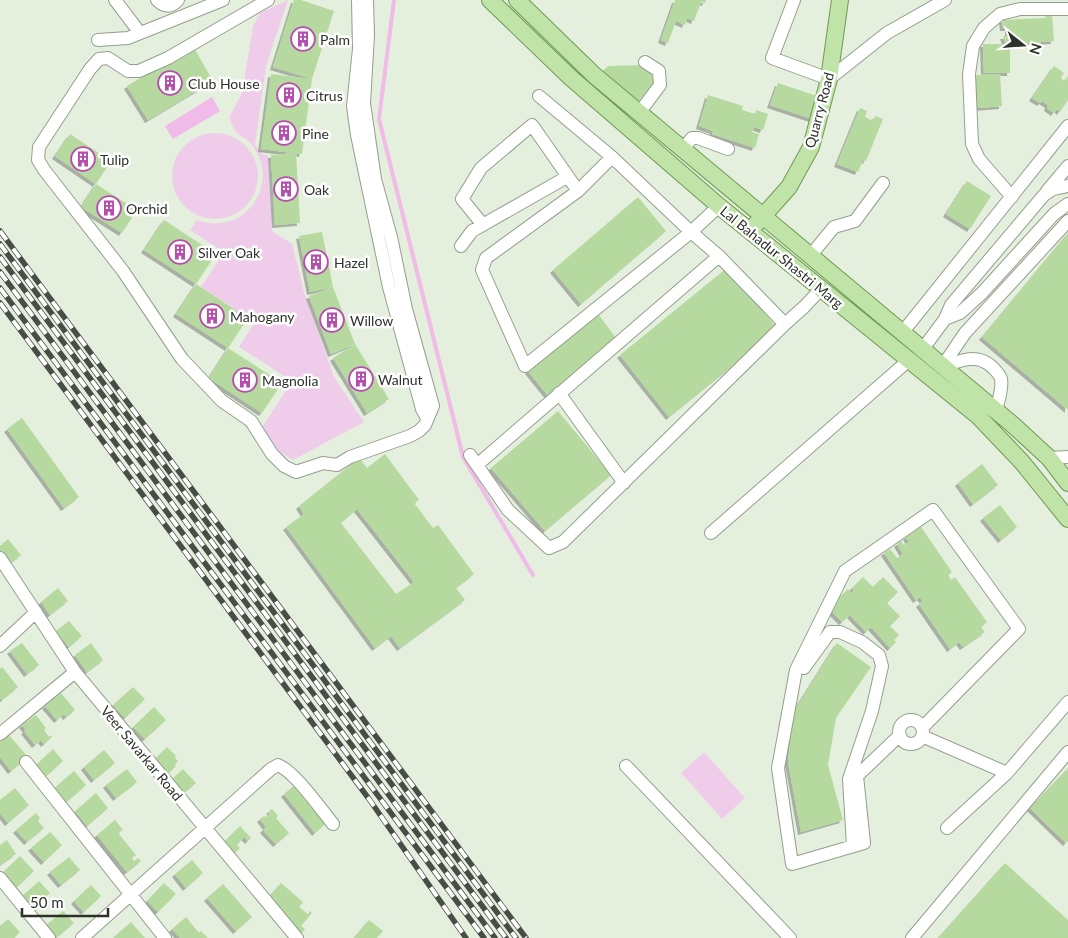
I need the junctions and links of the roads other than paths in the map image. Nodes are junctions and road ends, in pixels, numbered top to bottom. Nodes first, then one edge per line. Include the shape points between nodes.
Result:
1 (115, 0) edge
2 (157, 0) edge
3 (178, 0) edge
4 (223, 0) edge
5 (268, 0) edge
6 (358, 0) edge
7 (367, 0) edge
8 (490, 0) edge
9 (517, 0) edge
10 (794, 0) edge
11 (840, 0) edge
12 (945, 0) edge
13 (1053, 0) edge
14 (1068, 8) edge
15 (140, 33) junction
16 (98, 40) dead end
17 (645, 62) dead end
18 (829, 79) junction
19 (539, 96) dead end
20 (639, 113) junction
21 (1068, 126) edge
22 (683, 149) junction
23 (728, 149) dead end
24 (612, 157) junction
25 (1068, 166) edge
26 (567, 177) junction
27 (883, 183) dead end
28 (1068, 186) edge
29 (578, 190) junction
30 (1044, 195) junction
31 (1012, 197) junction
32 (1068, 204) edge
33 (719, 206) junction
34 (763, 217) junction
35 (1068, 221) edge
36 (483, 225) junction
37 (749, 230) junction
38 (691, 232) junction
39 (461, 246) dead end
40 (811, 255) junction
41 (719, 256) junction
42 (821, 289) junction
43 (398, 300) junction
44 (945, 319) junction
45 (785, 324) junction
46 (902, 333) junction
47 (922, 350) junction
48 (909, 360) junction
49 (942, 367) junction
50 (560, 393) junction
51 (996, 411) junction
52 (1068, 457) edge
53 (1049, 458) junction
54 (624, 483) junction
55 (1068, 483) edge
56 (1068, 519) edge
57 (711, 533) dead end
58 (0, 558) edge
59 (36, 612) junction
60 (0, 646) edge
61 (75, 672) junction
62 (794, 682) junction
63 (1068, 702) edge
64 (922, 732) junction
65 (0, 734) edge
66 (900, 735) junction
67 (1068, 752) edge
68 (26, 762) dead end
69 (626, 766) dead end
70 (1007, 773) junction
71 (333, 824) dead end
72 (204, 828) junction
73 (947, 828) dead end
74 (853, 846) junction
75 (0, 878) edge
76 (131, 894) junction
77 (49, 938) edge
78 (82, 938) edge
79 (165, 938) edge
80 (297, 938) edge
81 (790, 938) edge
82 (912, 938) edge

1 - 15 street
2 - 3 street via 168,6
4 - 15 street
5 - 43 street via 139,72 128,71 108,58 99,60 38,147 38,160 123,271 182,359 222,401 251,421 272,454 296,472 323,463 337,465 414,433 425,425 433,406
6 - 43 street via 359,49 353,106 357,135
7 - 43 street via 364,104 375,179 391,237
8 - 33 main road, Lal Bahadur Shastri Marg via 571,78
9 - 20 main road, Lal Bahadur Shastri Marg via 594,75
10 - 18 street via 772,58
11 - 18 main road, Quarry Road
12 - 18 street via 887,33
13 - 14 street
14 - 31 street via 1020,9 1000,14 984,28 973,46 969,74 972,144 979,159
15 - 16 street via 128,38
17 - 20 street via 659,71 660,85
18 - 34 main road, Quarry Road via 811,147 789,187
19 - 24 street
20 - 22 main road, Lal Bahadur Shastri Marg
21 - 31 street
22 - 23 street via 692,138
22 - 34 main road, Lal Bahadur Shastri Marg
24 - 29 street
24 - 38 street
25 - 30 street
26 - 29 street
26 - 36 street
26 - 36 street via 532,125 481,168 462,199
27 - 40 street via 855,221 834,227
28 - 30 street
29 - 38 street via 486,258 482,270 525,366
30 - 44 street via 951,305
31 - 46 street
32 - 44 street via 1054,214 982,293 960,313
33 - 37 main road, Lal Bahadur Shastri Marg
33 - 38 street
34 - 37 main road, Quarry Road
34 - 40 main road, Lal Bahadur Shastri Marg
35 - 49 street via 966,333
36 - 39 street via 472,231
37 - 42 main road, Lal Bahadur Shastri Marg
38 - 41 street
40 - 46 main road, Lal Bahadur Shastri Marg
41 - 45 street
41 - 50 street
42 - 45 street
42 - 48 main road, Lal Bahadur Shastri Marg
44 - 47 street
45 - 54 street
46 - 47 main road, Lal Bahadur Shastri Marg
47 - 49 main road, Lal Bahadur Shastri Marg
48 - 56 main road, Lal Bahadur Shastri Marg via 978,416 1021,461
48 - 57 street
49 - 51 main road, Lal Bahadur Shastri Marg
49 - 51 street via 966,359 986,362 1001,379
50 - 54 street
50 - 54 street via 473,460 508,510 549,548 563,542
51 - 53 main road, Lal Bahadur Shastri Marg
52 - 53 street
53 - 55 main road, Lal Bahadur Shastri Marg
58 - 59 street, Veer Savarkar Road
59 - 60 street
59 - 61 street, Veer Savarkar Road
61 - 65 street
61 - 72 street, Veer Savarkar Road
62 - 64 street via 796,670 845,571 933,510 1019,629
62 - 74 street via 778,768 792,864
62 - 74 street via 830,632 840,632 862,642 879,655 882,666 872,712 849,779
63 - 70 street
64 - 66 street via 918,742 911,744
64 - 66 street via 917,722 906,722
64 - 70 street
66 - 74 street via 858,776 864,843
67 - 82 street
68 - 76 street
69 - 81 street
70 - 73 street
71 - 72 street via 293,776 278,766
72 - 76 street
72 - 80 street, Veer Savarkar Road
75 - 77 street
76 - 78 street
76 - 79 street

